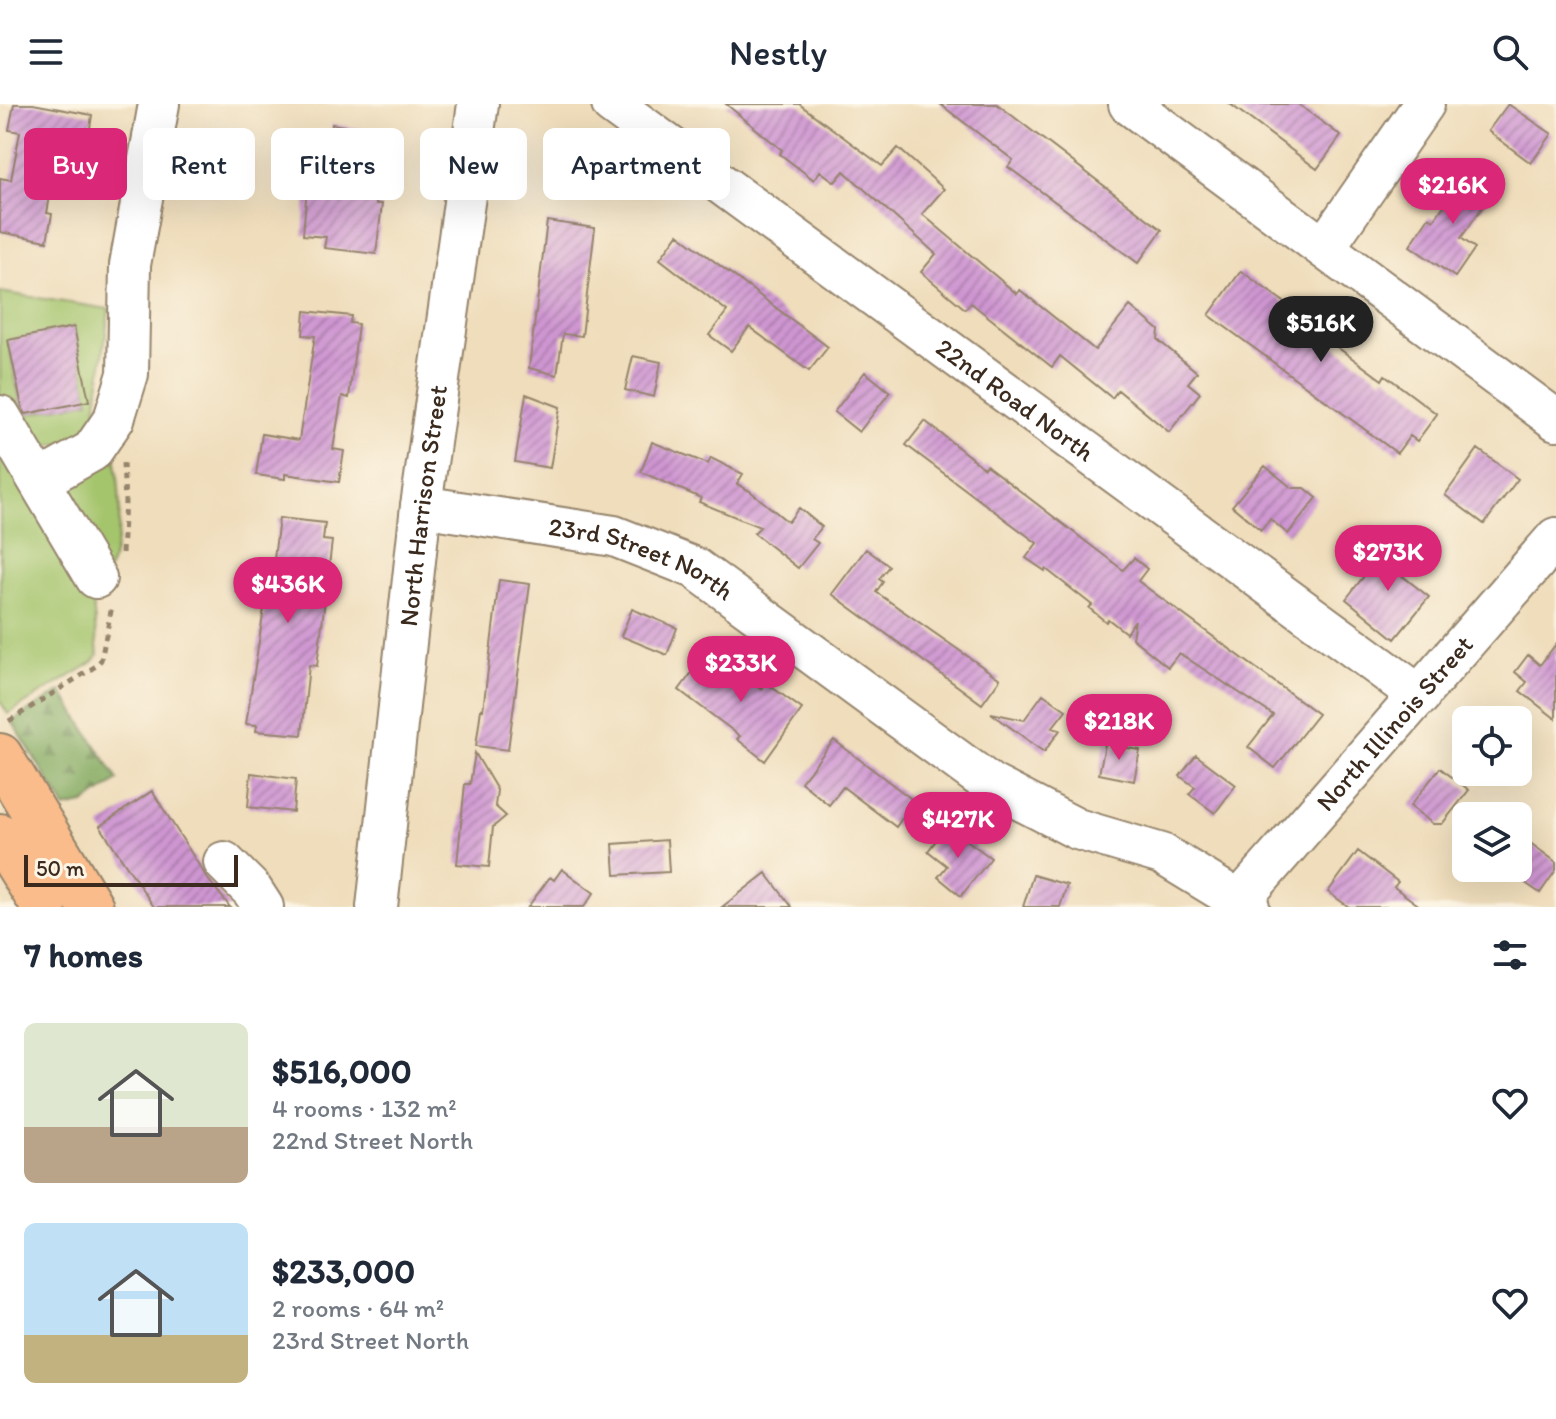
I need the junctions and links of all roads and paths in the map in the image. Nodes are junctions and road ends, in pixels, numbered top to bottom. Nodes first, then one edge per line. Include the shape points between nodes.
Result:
1 (159, 104) edge
2 (478, 104) edge
3 (612, 104) edge
4 (1129, 104) edge
5 (1424, 104) edge
6 (1324, 248) junction
7 (0, 416) edge
8 (1556, 420) edge
9 (39, 481) junction
10 (421, 506) junction
11 (1556, 538) edge
12 (96, 578) dead end
13 (1420, 696) junction
14 (0, 756) edge
15 (10, 824) edge
16 (224, 862) dead end
17 (1241, 905) edge
18 (44, 907) edge
19 (91, 907) edge
20 (263, 907) edge
21 (377, 907) edge

1 - 9 street via 130,265 128,374 114,419 92,451
2 - 10 street, North Harrison Street
3 - 13 street, 22nd Road North
4 - 6 street
5 - 6 street
6 - 8 street
7 - 9 street
9 - 12 street
10 - 17 street, 23rd Street North via 614,536 695,568 990,784 1077,829 1162,854
10 - 21 street, North Harrison Street
11 - 13 street, North Illinois Street
13 - 17 street, North Illinois Street
14 - 15 main road
15 - 18 main road
15 - 19 main road
16 - 20 street

